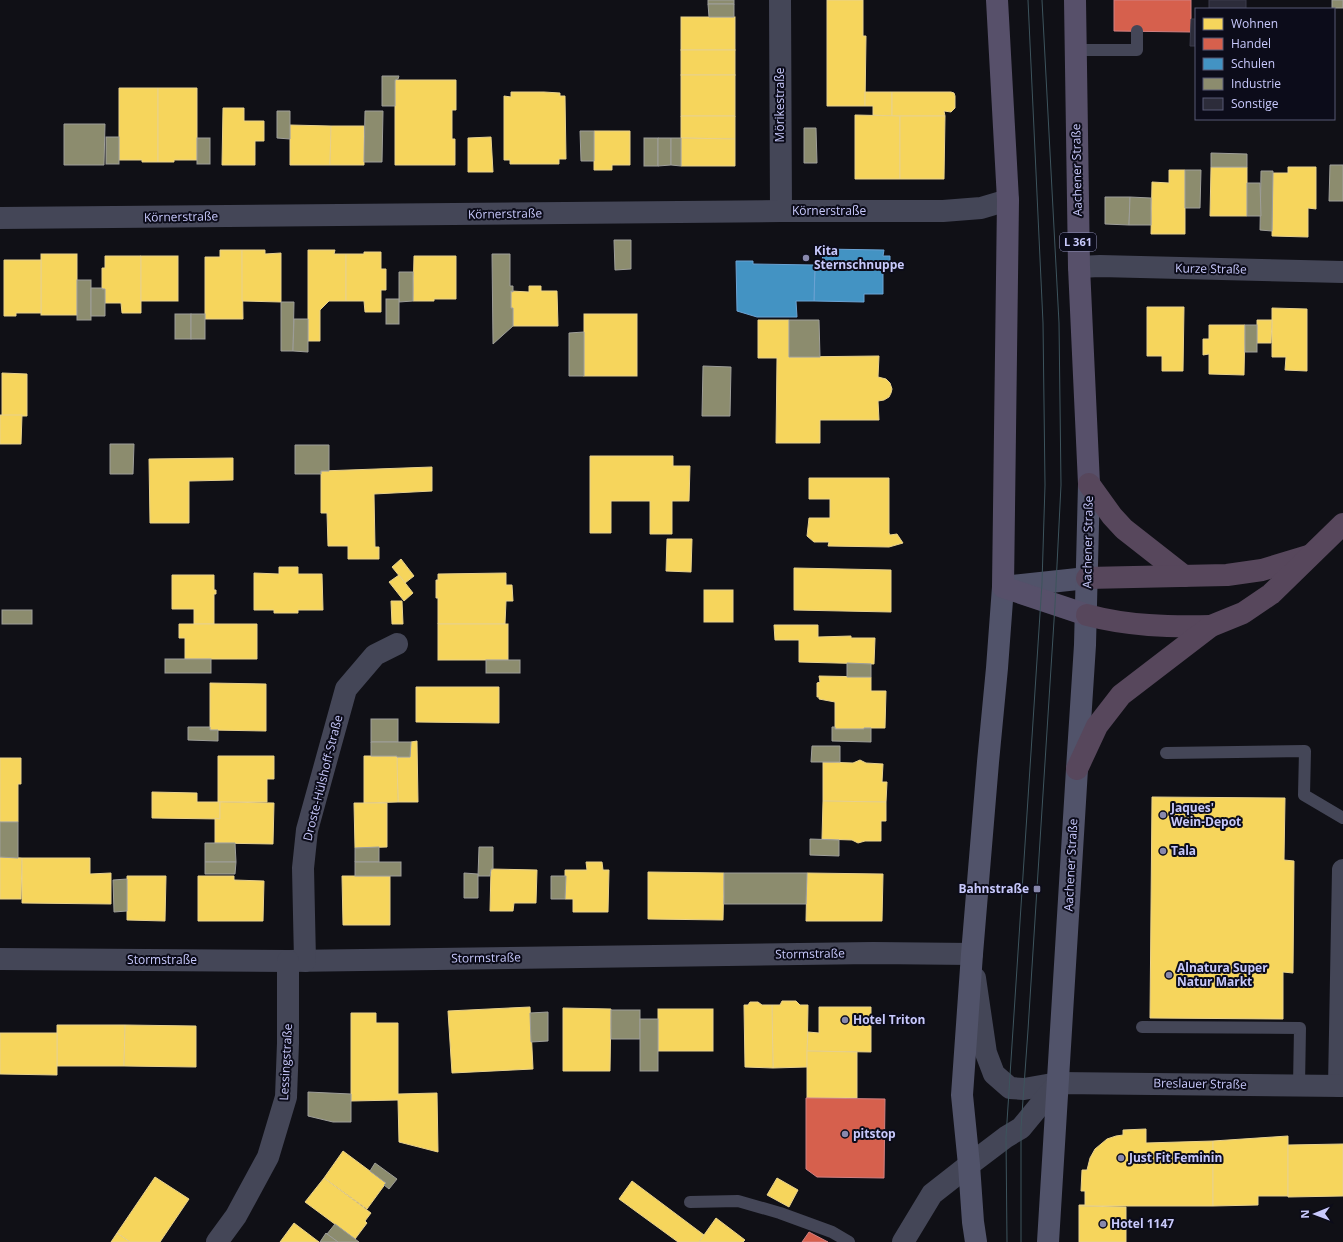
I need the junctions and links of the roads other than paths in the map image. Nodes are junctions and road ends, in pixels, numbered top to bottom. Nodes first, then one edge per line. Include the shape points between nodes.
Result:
1 (780, 0) edge
2 (998, 0) edge
3 (1075, 0) edge
4 (1137, 31) dead end
5 (1075, 50) junction
6 (1008, 200) junction
7 (781, 211) junction
8 (0, 218) edge
9 (1079, 267) junction
10 (1343, 272) edge
11 (1089, 484) junction
12 (1343, 524) edge
13 (1311, 555) junction
14 (1184, 576) junction
15 (1087, 578) junction
16 (1003, 587) junction
17 (1087, 615) junction
18 (1210, 626) junction
19 (397, 644) dead end
20 (1166, 753) dead end
21 (1076, 769) junction
22 (1343, 818) edge
23 (1343, 870) edge
24 (972, 954) junction
25 (0, 959) edge
26 (296, 961) junction
27 (1142, 1027) dead end
28 (1058, 1083) junction
29 (1299, 1085) junction
30 (1341, 1086) edge
31 (969, 1165) junction
32 (690, 1202) dead end
33 (217, 1242) edge
34 (849, 1242) edge
35 (903, 1242) edge
36 (976, 1242) edge
37 (1048, 1242) edge

1 - 7 street, Mörikestraße
2 - 6 main road
3 - 5 main road, Aachener Straße / L 361
4 - 5 lane via 1137,50
5 - 9 main road, Aachener Straße / L 361
6 - 7 street, Körnerstraße via 981,208 943,211
6 - 16 main road
7 - 8 street, Körnerstraße
9 - 10 street, Kurze Straße
9 - 11 main road, Aachener Straße / L 361
11 - 14 highway via 1124,529
11 - 15 main road, Aachener Straße / L 361
12 - 13 highway
13 - 14 highway via 1262,570 1227,575
13 - 18 highway via 1271,594 1243,613
14 - 15 highway
15 - 16 main road
15 - 17 main road, Aachener Straße / L 361
16 - 17 main road
16 - 24 main road
17 - 18 highway via 1110,621 1173,627
17 - 21 main road, Aachener Straße / L 361
18 - 21 highway via 1121,695 1097,726
19 - 26 street, Droste-Hülshoff-Straße via 375,655 346,689 307,830
20 - 22 lane via 1304,751 1304,796
21 - 28 main road, Aachener Straße / L 361
23 - 30 street
24 - 26 street, Stormstraße via 873,953
24 - 28 street via 986,1053 994,1074 1010,1088 1024,1089
24 - 31 main road via 962,1095
25 - 26 street, Stormstraße
26 - 33 street, Lessingstraße via 286,1097 268,1157 236,1216
27 - 29 lane via 1300,1028
28 - 29 street, Breslauer Straße
28 - 31 street via 1021,1128
28 - 37 main road, Aachener Straße / L 361
29 - 30 street, Breslauer Straße
31 - 35 street via 932,1194
31 - 36 main road via 972,1222
32 - 34 lane via 738,1201 780,1213

